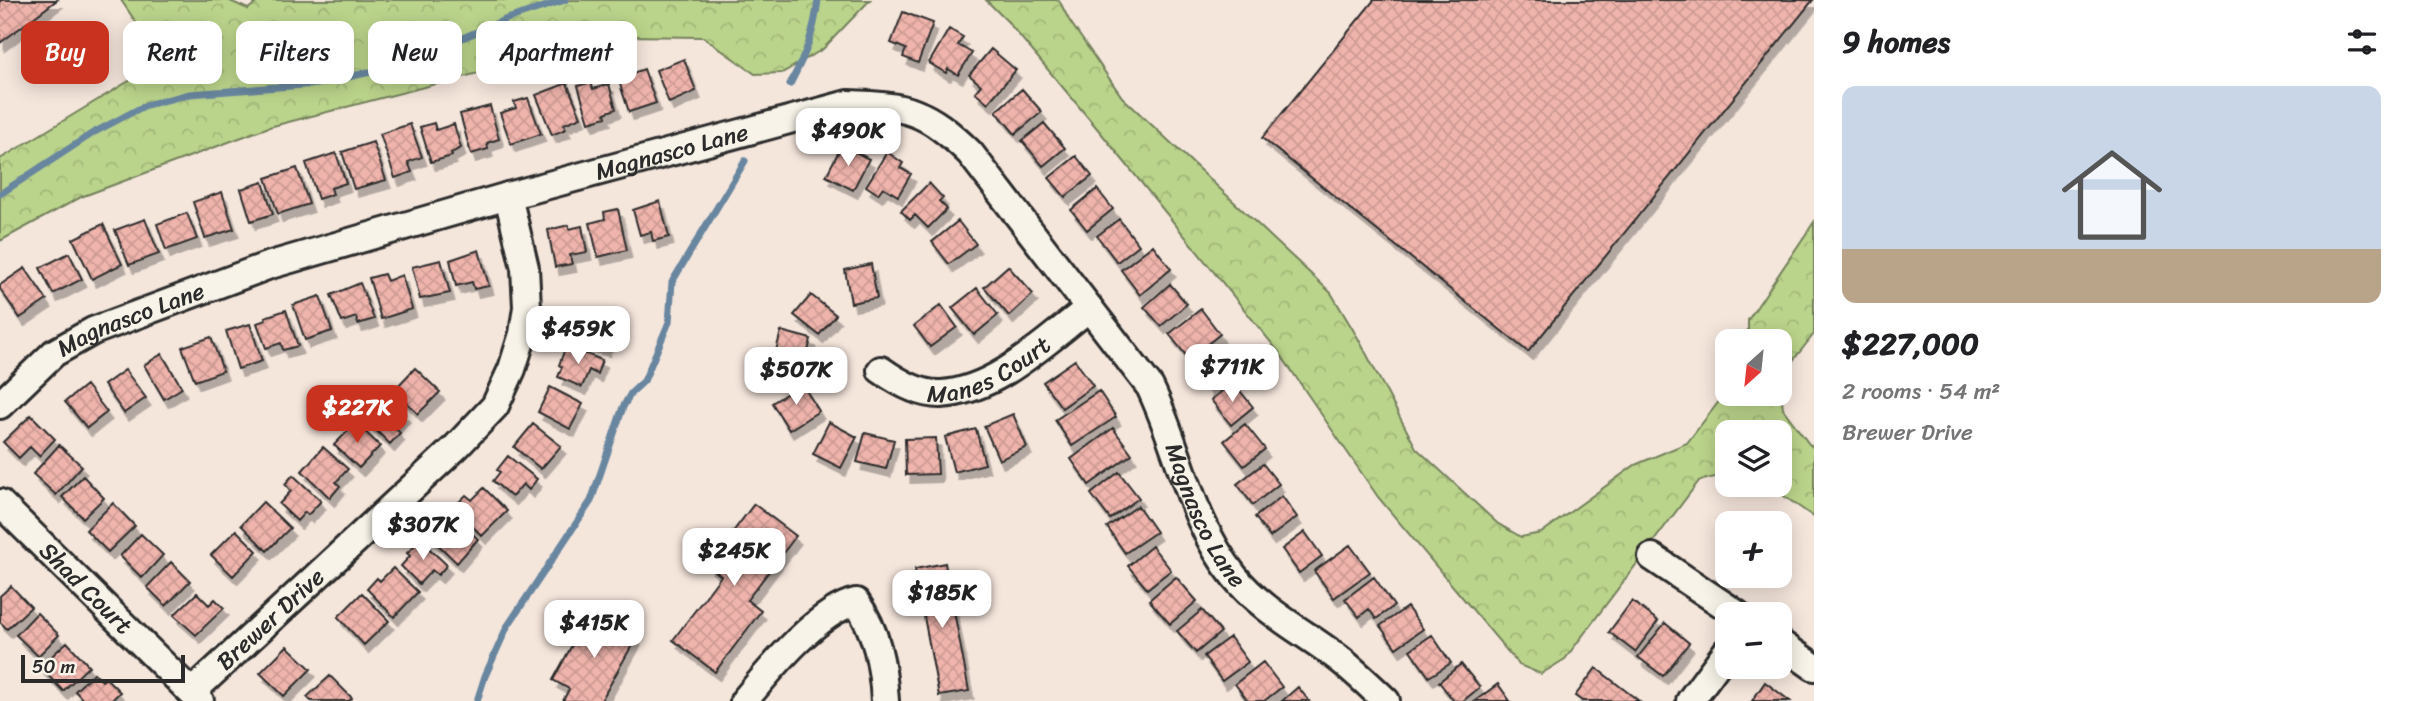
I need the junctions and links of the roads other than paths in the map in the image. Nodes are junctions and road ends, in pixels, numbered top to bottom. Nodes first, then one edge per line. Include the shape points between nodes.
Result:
1 (508, 196) junction
2 (1089, 308) junction
3 (881, 370) dead end
4 (0, 405) edge
5 (0, 503) edge
6 (1652, 557) dead end
7 (1719, 602) edge
8 (1792, 651) edge
9 (1715, 667) edge
10 (1814, 667) edge
11 (196, 696) edge
12 (744, 701) edge
13 (885, 701) edge
14 (1385, 701) edge
15 (1690, 701) edge

1 - 2 street, Magnasco Lane via 848,104 904,109 929,118 970,153
1 - 4 street, Magnasco Lane via 267,266 93,331 54,353
1 - 11 street, Brewer Drive via 525,268 527,307 512,369 495,405
2 - 3 street, Manes Court via 974,389 938,395 901,384
2 - 14 street, Magnasco Lane via 1150,387 1199,516 1235,577
5 - 11 street, Shad Court
6 - 7 street
8 - 10 street
9 - 15 street
12 - 13 street via 795,644 842,605 856,603 878,649

